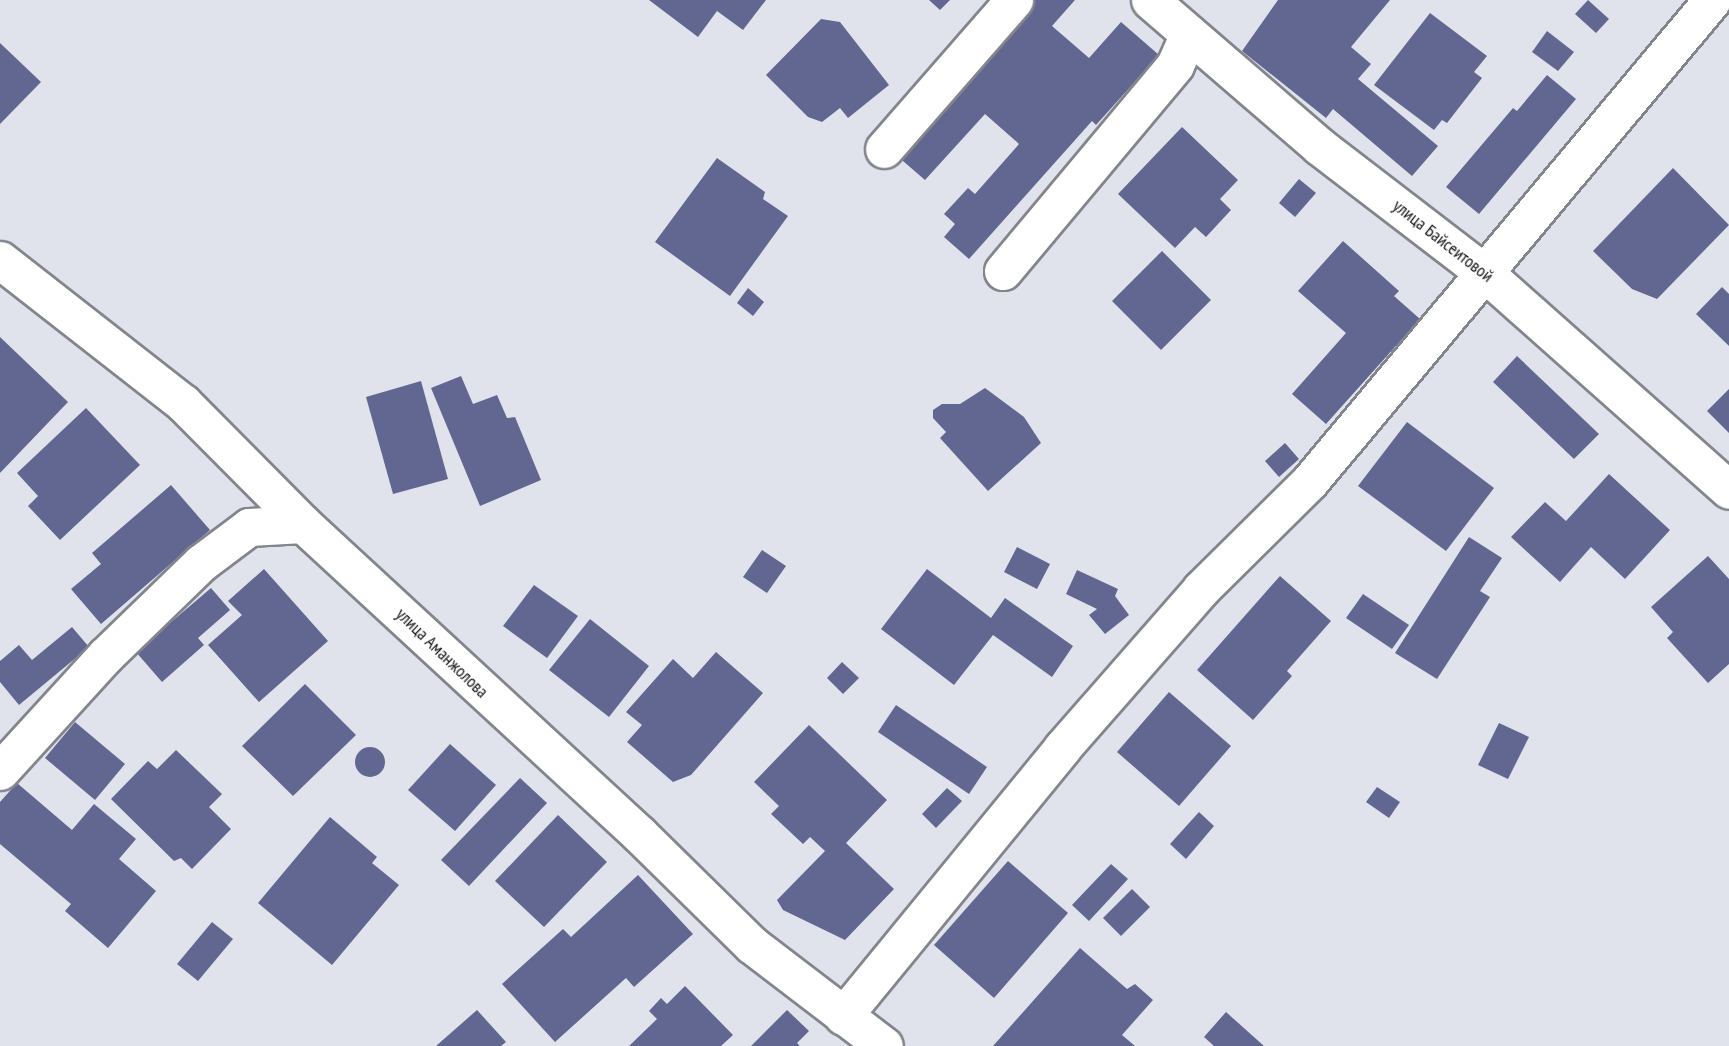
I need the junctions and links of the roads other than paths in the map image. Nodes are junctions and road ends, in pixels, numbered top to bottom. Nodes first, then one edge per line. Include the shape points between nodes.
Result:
1 (1014, 0) edge
2 (1712, 0) edge
3 (1173, 13) edge
4 (884, 149) dead end
5 (0, 260) edge
6 (1003, 271) dead end
7 (1486, 274) junction
8 (1729, 490) edge
9 (303, 524) junction
10 (0, 771) edge
11 (842, 1016) junction
12 (884, 1046) edge

1 - 4 street
2 - 7 street
3 - 6 street via 1175,65
3 - 7 street, улица Байсеитовой via 1319,146
5 - 9 street, улица Аманжолова via 183,403
7 - 8 street, улица Байсеитовой
7 - 11 street via 1310,481 1201,589 1062,748
9 - 10 street via 250,527 201,563 96,665
9 - 11 street, улица Аманжолова via 639,834 752,946
11 - 12 street, улица Аманжолова

